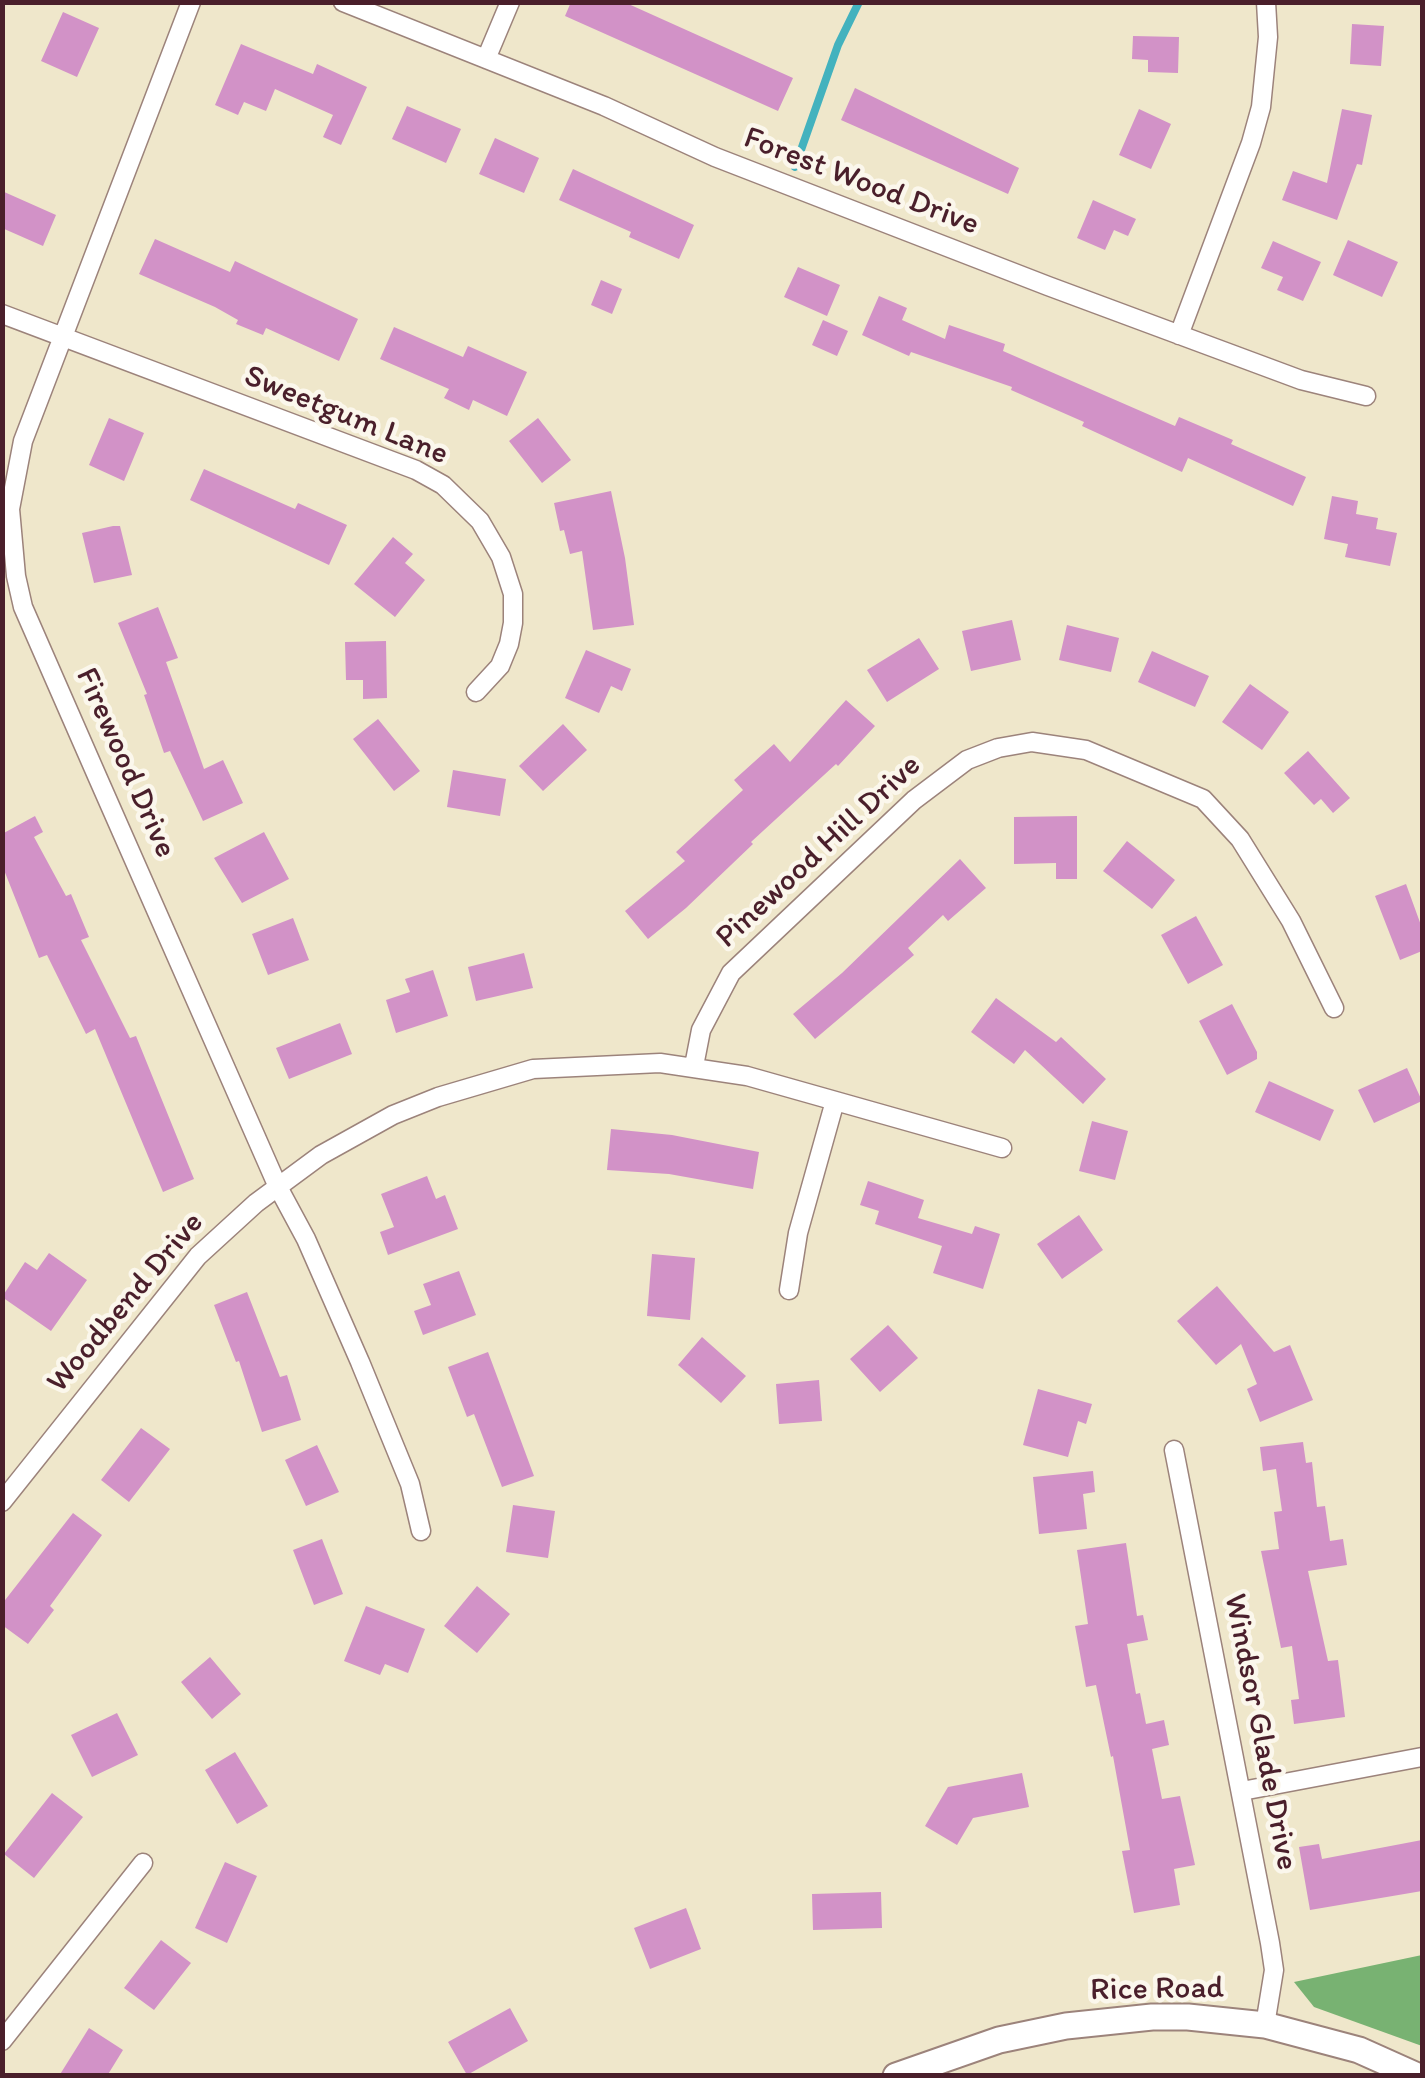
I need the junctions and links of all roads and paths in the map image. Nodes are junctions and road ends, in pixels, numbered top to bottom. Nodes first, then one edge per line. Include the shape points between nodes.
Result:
1 (190, 2) edge
2 (342, 2) edge
3 (510, 2) edge
4 (1266, 2) edge
5 (486, 59) junction
6 (2, 314) edge
7 (1179, 335) junction
8 (60, 336) junction
9 (1366, 396) dead end
10 (476, 692) dead end
11 (1334, 1008) dead end
12 (694, 1066) junction
13 (836, 1101) junction
14 (1002, 1148) dead end
15 (278, 1187) junction
16 (789, 1290) dead end
17 (1174, 1450) dead end
18 (2, 1502) edge
19 (421, 1530) dead end
20 (1422, 1757) edge
21 (1242, 1791) junction
22 (143, 1862) dead end
23 (1265, 2025) junction
24 (2, 2041) edge
25 (896, 2076) edge
26 (1417, 2076) edge

1 - 8 street, Firewood Drive
2 - 5 street, Forest Wood Drive
3 - 5 street
4 - 7 street via 1268,37 1251,143
5 - 7 street, Forest Wood Drive via 716,158
6 - 8 street, Sweetgum Lane
7 - 9 street, Forest Wood Drive
8 - 10 street, Sweetgum Lane via 443,485 480,521 513,594 509,644 500,666
8 - 15 street, Firewood Drive via 22,441 10,509 24,607
11 - 12 street, Pinewood Hill Drive via 1240,839 1203,799 1086,750 1032,742 967,760 914,800 731,973 701,1030
12 - 13 street, Woodbend Drive
12 - 15 street, Woodbend Drive via 598,1064 490,1080 393,1115
13 - 14 street, Woodbend Drive
13 - 16 street via 798,1233
15 - 18 street, Woodbend Drive via 198,1256
15 - 19 street, Firewood Drive via 360,1362 410,1484
17 - 21 street, Windsor Glade Drive
20 - 21 street
21 - 23 street, Windsor Glade Drive via 1274,1970
22 - 24 street
23 - 25 street, Rice Road via 1152,2017 1066,2026 999,2040
23 - 26 street, Rice Road via 1359,2050

